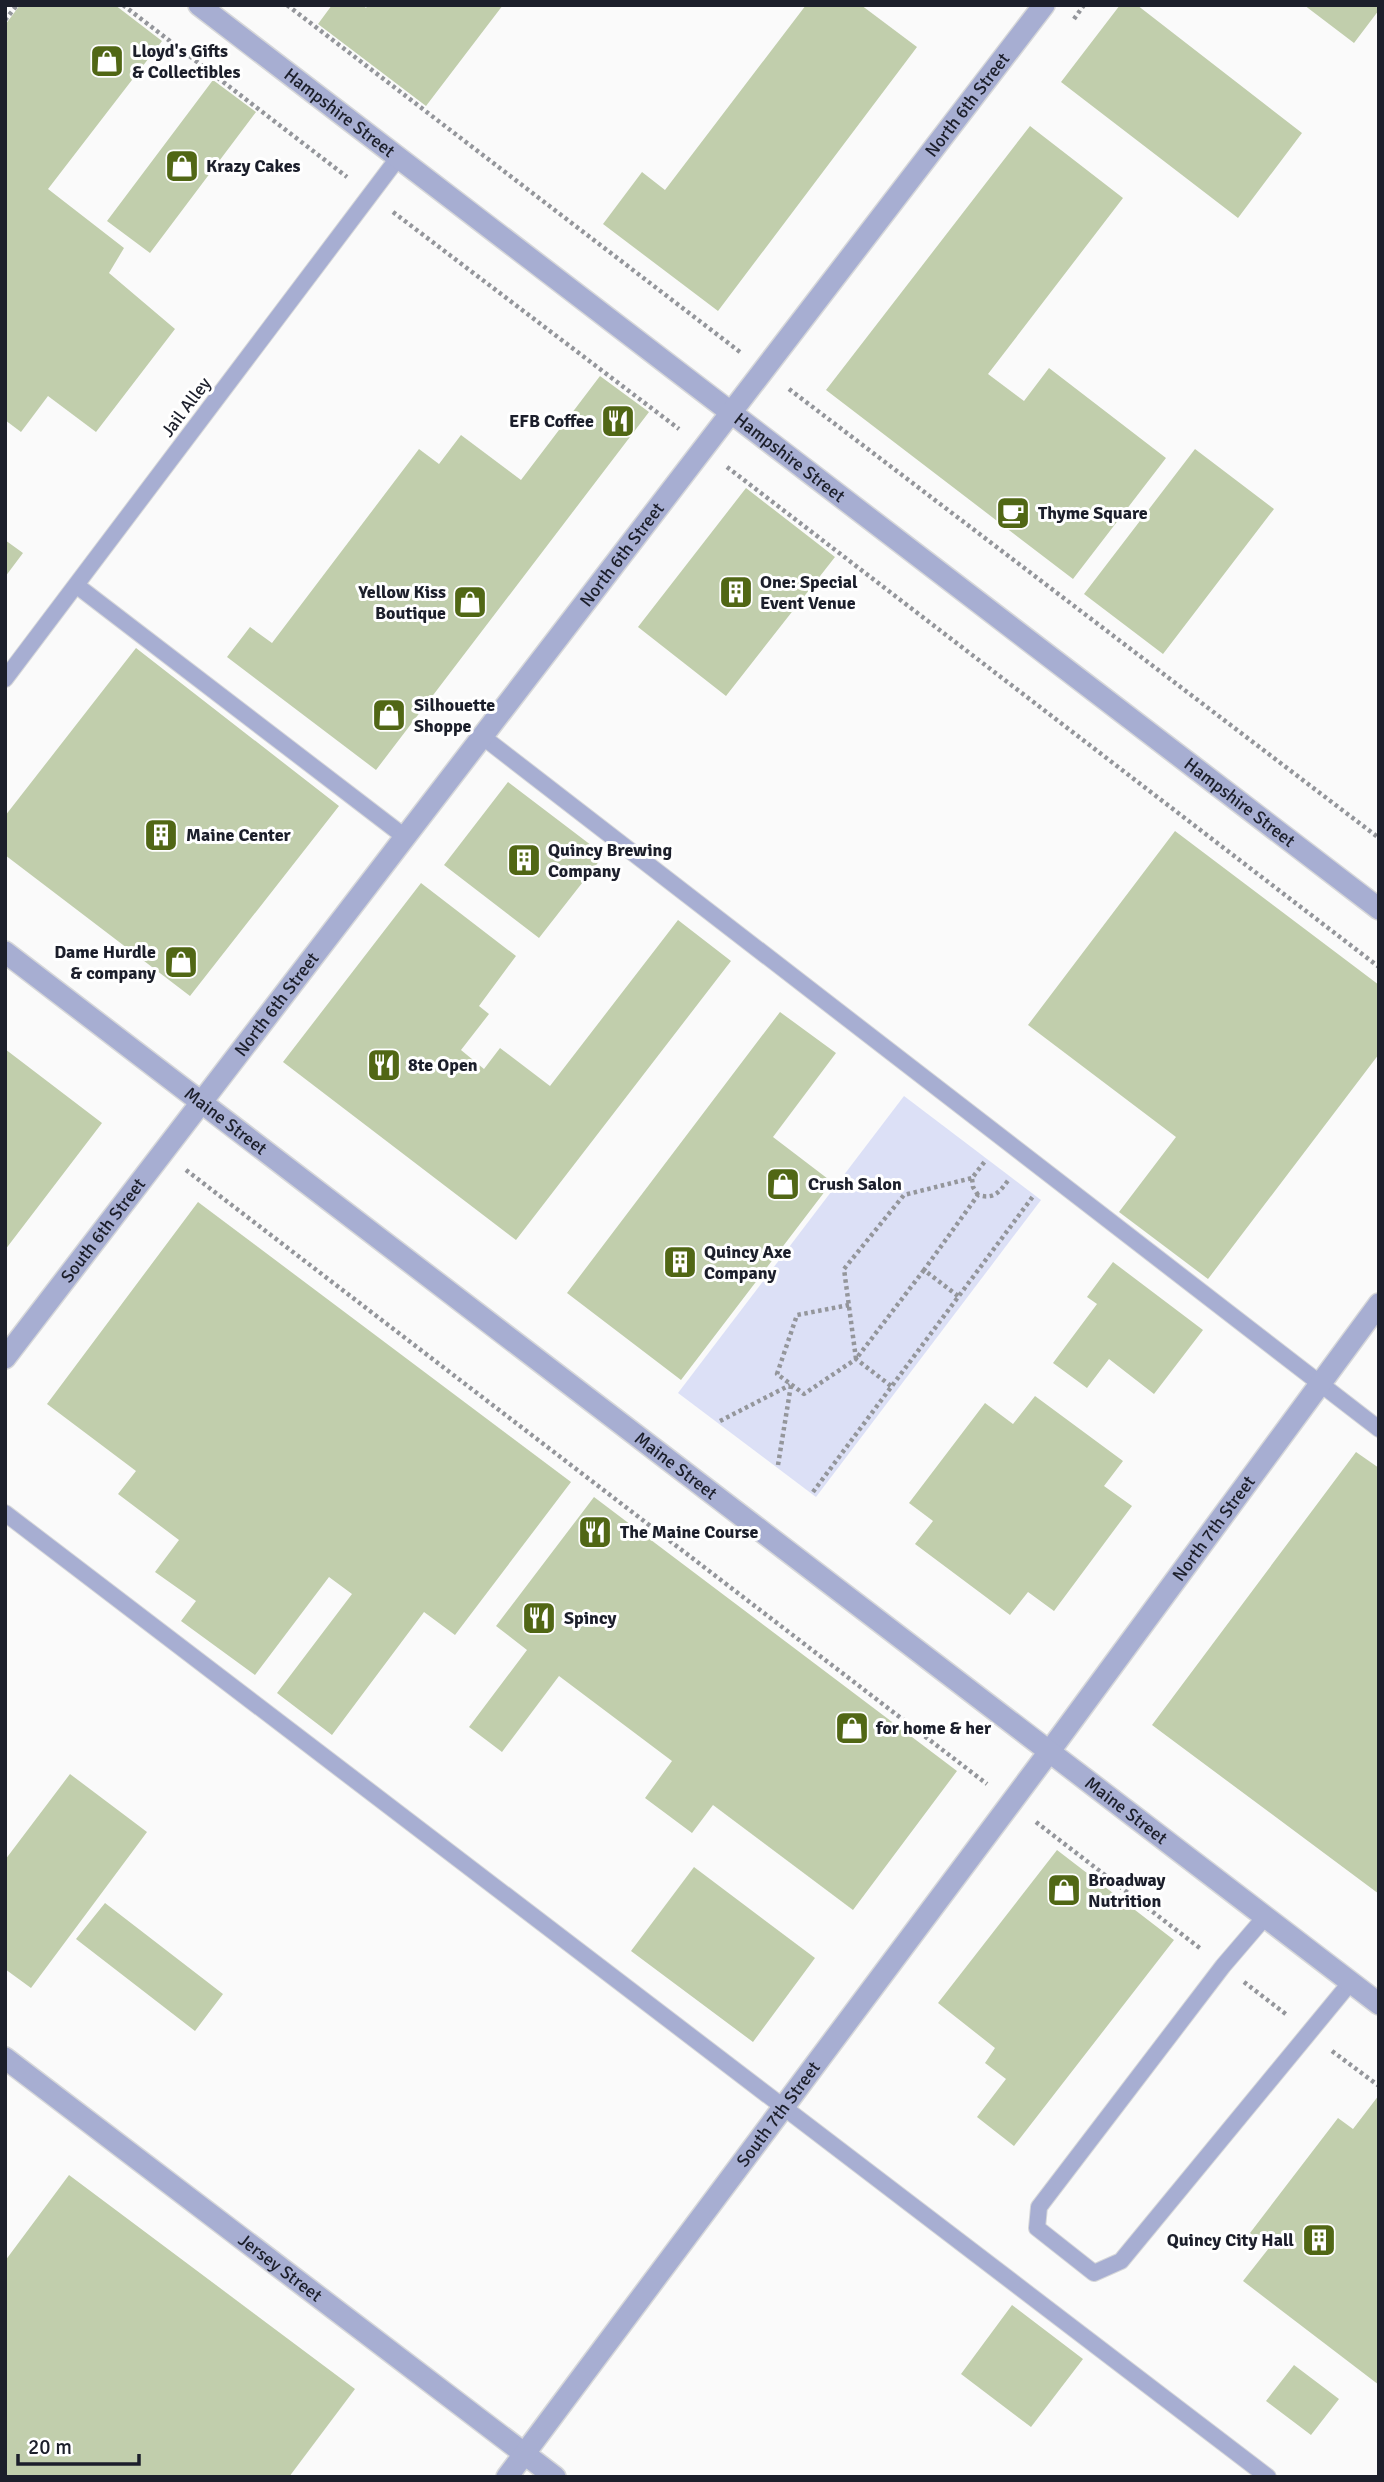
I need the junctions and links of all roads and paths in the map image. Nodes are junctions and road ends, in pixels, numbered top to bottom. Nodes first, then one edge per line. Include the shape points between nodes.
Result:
1 (17, 5) edge
2 (123, 5) edge
3 (199, 5) edge
4 (288, 5) edge
5 (1044, 5) edge
6 (5, 20) edge
7 (398, 158) junction
8 (370, 194) junction
9 (765, 371) junction
10 (732, 414) junction
11 (705, 449) junction
12 (76, 585) junction
13 (5, 679) edge
14 (483, 737) junction
15 (405, 837) junction
16 (1379, 838) edge
17 (1379, 909) edge
18 (5, 952) edge
19 (1379, 967) edge
20 (201, 1102) junction
21 (1002, 1138) junction
22 (163, 1152) junction
23 (1027, 1158) junction
24 (1049, 1175) junction
25 (972, 1178) junction
26 (978, 1195) junction
27 (923, 1270) junction
28 (958, 1296) junction
29 (1379, 1304) edge
30 (849, 1305) junction
31 (5, 1358) edge
32 (856, 1359) junction
33 (1320, 1383) junction
34 (791, 1385) junction
35 (891, 1386) junction
36 (720, 1421) dead end
37 (1379, 1429) edge
38 (778, 1465) dead end
39 (813, 1492) dead end
40 (5, 1513) edge
41 (1049, 1752) junction
42 (1011, 1802) junction
43 (1265, 1917) junction
44 (1223, 1966) junction
45 (1350, 1983) junction
46 (1379, 2004) edge
47 (1308, 2032) junction
48 (5, 2058) edge
49 (1379, 2086) edge
50 (785, 2107) junction
51 (524, 2453) junction
52 (507, 2477) edge
53 (555, 2477) edge
54 (1268, 2477) edge

1 - 6 path
2 - 8 path
3 - 7 street, Hampshire Street
4 - 9 path
5 - 9 street, North 6th Street
7 - 8 lane, Jail Alley
7 - 10 street, Hampshire Street
8 - 11 path
8 - 12 lane, Jail Alley
9 - 10 street, North 6th Street
9 - 16 path
10 - 11 street, North 6th Street
10 - 17 street, Hampshire Street
11 - 14 street, North 6th Street
11 - 19 path
12 - 13 lane, Jail Alley
12 - 15 lane
14 - 15 street, North 6th Street
14 - 21 lane
15 - 20 street, North 6th Street
18 - 20 street, Maine Street
20 - 22 street, South 6th Street
20 - 41 street, Maine Street
21 - 23 lane
21 - 25 path
22 - 31 street, South 6th Street
22 - 42 path
23 - 24 lane
23 - 26 path via 998,1195
24 - 28 path
24 - 33 lane
25 - 26 path
25 - 30 path via 904,1195 844,1269
26 - 27 path
27 - 28 path
27 - 32 path
28 - 35 path
29 - 33 street, North 7th Street
30 - 32 path
30 - 34 path via 797,1315 777,1374
32 - 34 path via 804,1394
32 - 35 path
33 - 37 lane
33 - 41 street, North 7th Street
34 - 36 path
34 - 38 path
35 - 39 path
40 - 50 lane
41 - 42 street, South 7th Street
41 - 43 street, Maine Street
42 - 44 path
42 - 50 street, South 7th Street
43 - 44 lane
43 - 45 street, Maine Street
44 - 47 path
44 - 47 lane via 1039,2207 1037,2228 1094,2273 1122,2261
45 - 46 street, Maine Street
45 - 47 lane
47 - 49 path
48 - 51 street, Jersey Street
50 - 51 street, South 7th Street
50 - 54 lane
51 - 52 street, South 7th Street
51 - 53 street, Jersey Street

